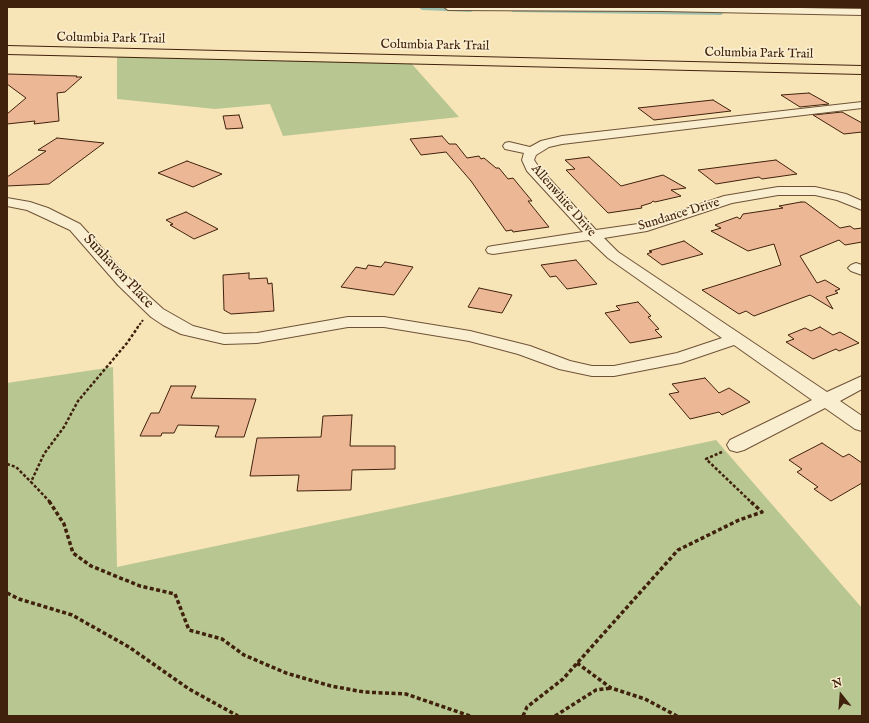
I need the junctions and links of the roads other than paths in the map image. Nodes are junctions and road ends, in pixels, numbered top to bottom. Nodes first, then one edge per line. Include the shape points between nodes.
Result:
1 (448, 7) edge
2 (862, 12) edge
3 (7, 50) edge
4 (862, 70) edge
5 (862, 105) edge
6 (509, 146) dead end
7 (532, 151) junction
8 (7, 202) edge
9 (862, 206) edge
10 (593, 235) junction
11 (493, 250) dead end
12 (735, 339) junction
13 (862, 382) edge
14 (826, 400) junction
15 (862, 425) edge
16 (737, 445) road end

1 - 2 street
3 - 4 main road, Columbia Park Trail
5 - 7 street, Allenwhite Drive via 562,140 545,144
6 - 7 street
7 - 10 street, Allenwhite Drive via 528,160 532,168
8 - 12 street, Sunhaven Place via 30,206 75,227 124,282 168,321 187,330 224,339 257,338 348,322 384,322 470,336 592,371 614,371 681,358
9 - 10 street, Sundance Drive via 826,191 788,190 735,197 647,227
10 - 11 street, Sundance Drive
10 - 12 street, Allenwhite Drive via 627,266
12 - 14 street, Allenwhite Drive
13 - 14 street
14 - 15 street, Allenwhite Drive
14 - 16 street

